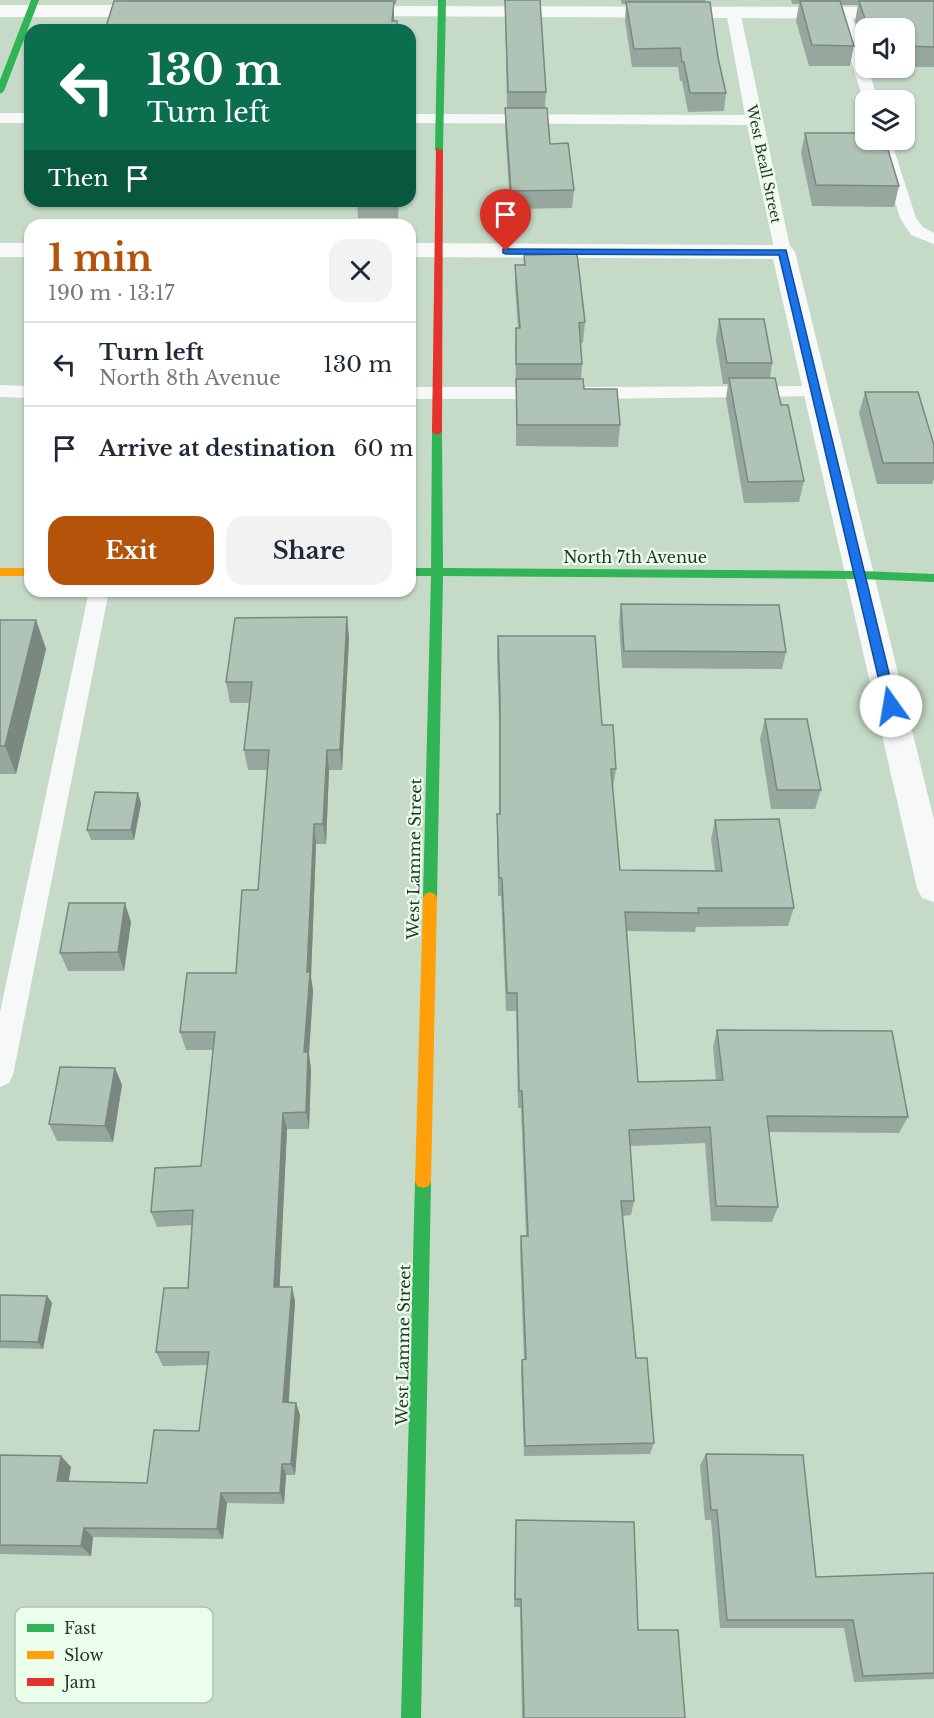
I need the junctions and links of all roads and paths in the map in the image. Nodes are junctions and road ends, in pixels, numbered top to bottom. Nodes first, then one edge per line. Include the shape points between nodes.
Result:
1 (32, 5) edge
2 (442, 6) edge
3 (732, 6) edge
4 (0, 11) edge
5 (169, 11) edge
6 (335, 12) edge
7 (843, 13) junction
8 (934, 13) edge
9 (25, 24) edge
10 (24, 26) edge
11 (868, 90) edge
12 (0, 91) edge
13 (0, 118) edge
14 (24, 118) edge
15 (416, 119) edge
16 (441, 119) junction
17 (754, 120) junction
18 (886, 150) edge
19 (934, 240) edge
20 (0, 250) edge
21 (24, 250) edge
22 (416, 250) edge
23 (437, 250) junction
24 (783, 252) junction
25 (0, 392) edge
26 (24, 392) edge
27 (816, 392) junction
28 (416, 393) edge
29 (437, 393) junction
30 (0, 572) edge
31 (24, 572) edge
32 (416, 572) edge
33 (437, 572) junction
34 (934, 572) edge
35 (861, 575) junction
36 (934, 578) edge
37 (98, 597) edge
38 (934, 888) edge
39 (0, 1075) edge
40 (411, 1718) edge

1 - 4 street
1 - 5 street
1 - 9 street
2 - 3 street
2 - 6 street
2 - 16 street, West Lamme Street
3 - 7 street
3 - 17 lane, West Beall Street
7 - 8 street
7 - 11 lane
10 - 12 street
13 - 14 lane
15 - 16 lane
16 - 17 lane
16 - 23 street, West Lamme Street
17 - 24 lane, West Beall Street
18 - 19 lane via 908,218 917,231
20 - 21 street
22 - 23 street
23 - 24 street
23 - 29 street, West Lamme Street
24 - 27 street, West Beall Street
25 - 26 lane
27 - 29 lane
27 - 35 street, West Beall Street
28 - 29 lane
29 - 33 street, West Lamme Street
30 - 31 street
32 - 33 street, North 7th Avenue
33 - 35 street, North 7th Avenue
33 - 40 street, West Lamme Street
34 - 35 street, North 7th Avenue
35 - 36 street, North 7th Avenue
35 - 38 street, West Beall Street
37 - 39 lane

